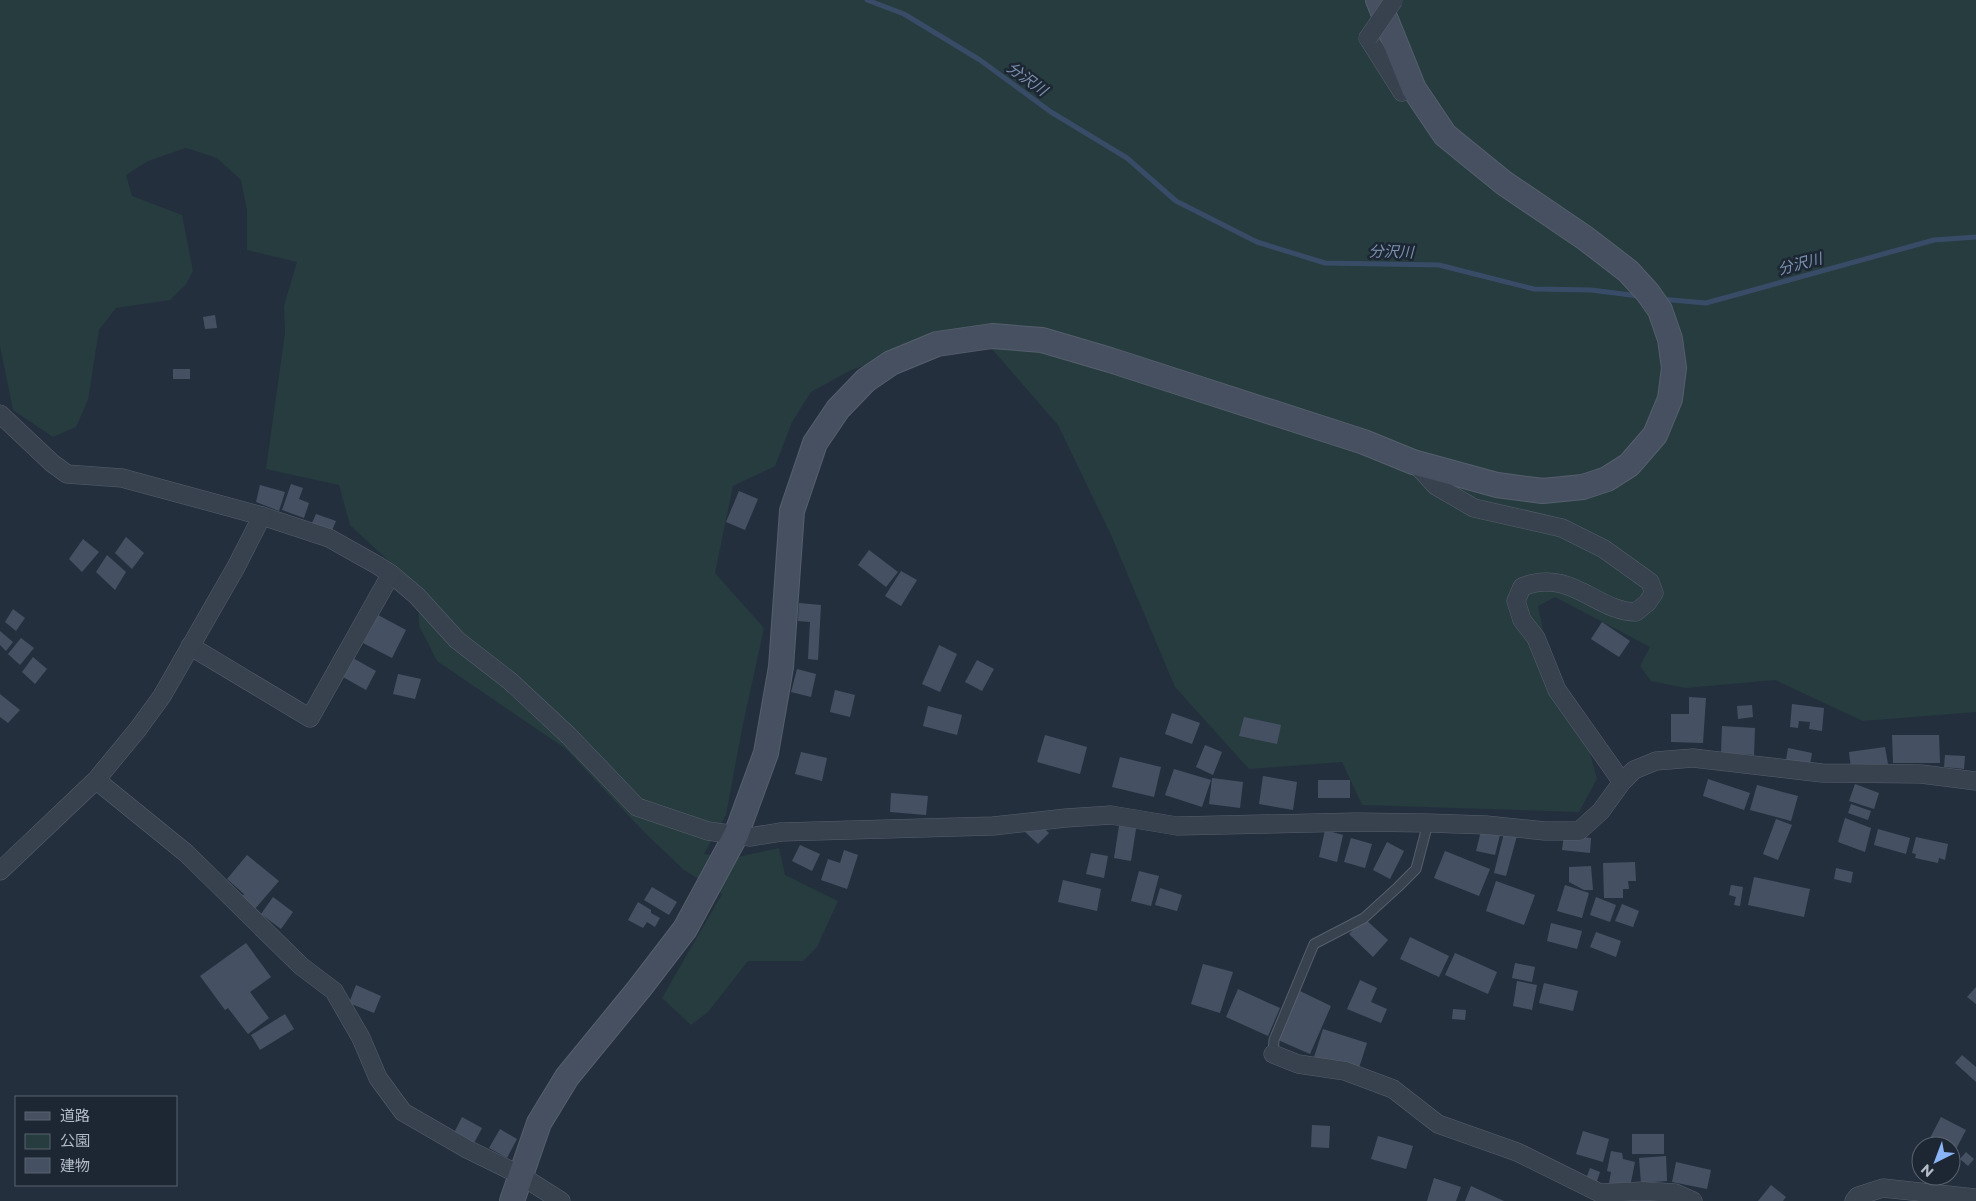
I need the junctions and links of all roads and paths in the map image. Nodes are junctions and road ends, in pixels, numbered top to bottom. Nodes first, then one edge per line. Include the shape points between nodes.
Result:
1 (1378, 0) edge
2 (1394, 0) edge
3 (1414, 89) junction
4 (0, 414) edge
5 (1413, 462) junction
6 (262, 516) junction
7 (391, 574) junction
8 (190, 646) junction
9 (96, 780) junction
10 (1976, 781) edge
11 (1622, 782) junction
12 (1428, 823) junction
13 (736, 835) junction
14 (0, 871) edge
15 (1273, 1054) joint
16 (520, 1175) junction
17 (1599, 1197) edge
18 (1976, 1198) edge
19 (512, 1201) edge
20 (561, 1201) edge
21 (1693, 1201) edge
22 (1854, 1201) edge

1 - 3 street
2 - 3 street, bridge via 1368,38 1402,92
3 - 5 street via 1445,135 1504,183 1628,271 1648,292 1660,310 1670,339 1674,368 1670,399 1655,435 1630,465 1607,479 1583,487 1543,491 1497,485
4 - 6 street via 67,474 122,478
5 - 11 street via 1436,486 1474,508 1562,528 1604,550 1650,582 1654,593 1636,612 1623,612 1580,590 1550,581 1522,586 1516,601 1522,620 1536,638 1557,690
5 - 13 street via 1364,442 1042,340 992,336 937,344 891,364 866,380 838,409 815,443 792,511 782,667 766,753
6 - 7 street via 329,538
6 - 8 street
7 - 8 street via 310,718
7 - 13 street via 417,596 457,640 510,681 569,736 637,807 708,831
8 - 9 street via 152,710
9 - 14 street
9 - 16 street via 186,853 301,966 334,991 361,1038 378,1078 403,1112
10 - 11 street via 1921,774 1822,774 1693,758 1656,762 1634,770
11 - 12 street via 1601,811 1579,831
12 - 13 street via 1177,826 1111,815 993,826
12 - 15 lane via 1416,869 1364,918 1314,944 1274,1040
13 - 16 street via 685,929 567,1077 538,1124
15 - 17 street via 1298,1064 1346,1070 1394,1089 1438,1124 1517,1152
16 - 19 street
16 - 20 street
17 - 21 street via 1643,1191 1675,1193
18 - 22 street via 1883,1188 1858,1196

